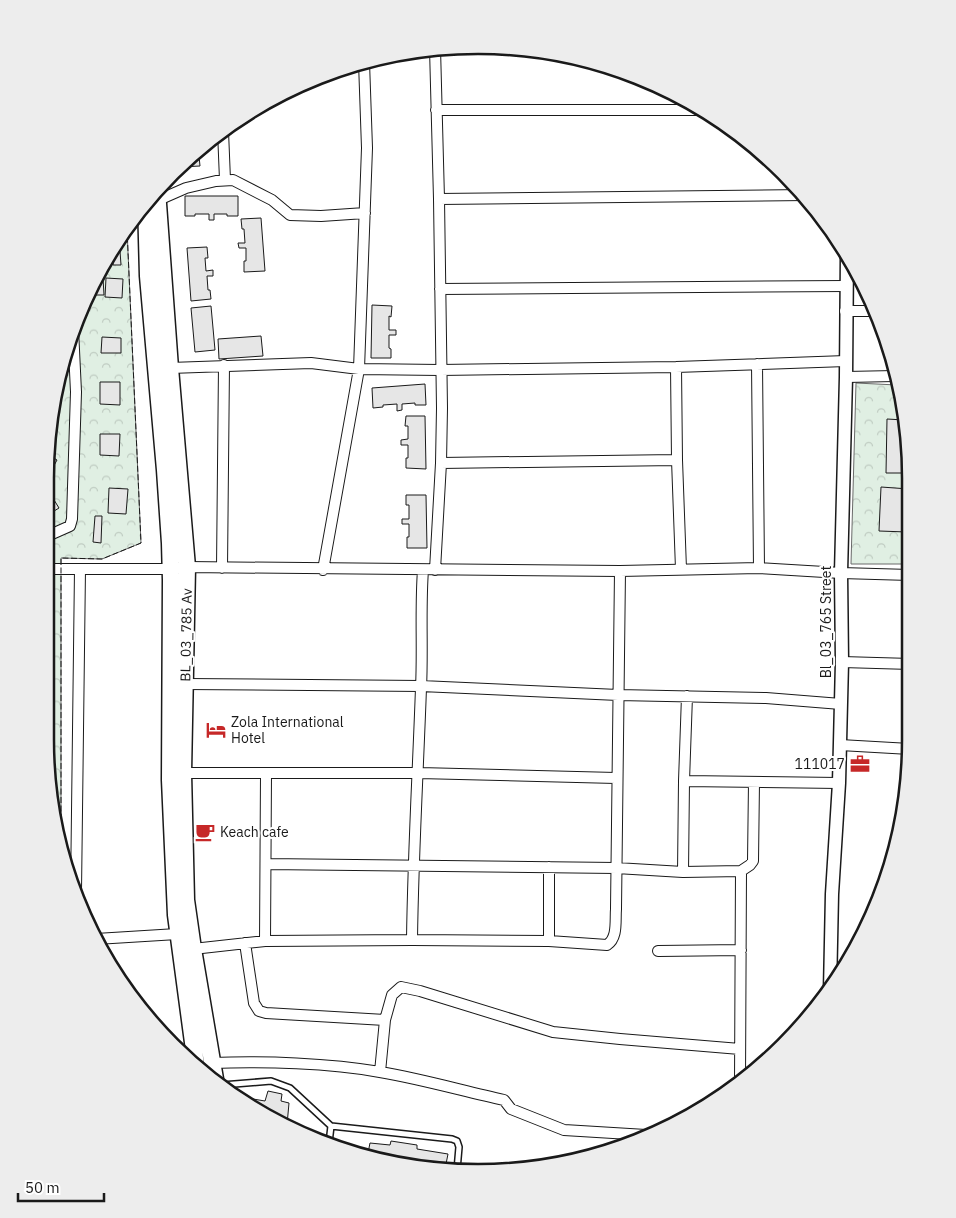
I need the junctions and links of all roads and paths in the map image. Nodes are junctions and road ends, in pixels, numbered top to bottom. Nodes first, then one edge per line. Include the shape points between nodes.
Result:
1 (435, 56) edge
2 (364, 69) edge
3 (436, 110) junction
4 (688, 110) edge
5 (223, 139) edge
6 (224, 180) junction
7 (794, 195) edge
8 (161, 196) edge
9 (439, 199) junction
10 (153, 206) edge
11 (152, 207) edge
12 (365, 214) junction
13 (847, 269) edge
14 (846, 286) junction
15 (440, 289) junction
16 (845, 311) junction
17 (868, 311) edge
18 (74, 349) edge
19 (846, 361) junction
20 (757, 364) junction
21 (224, 365) junction
22 (676, 367) junction
23 (170, 368) junction
24 (359, 369) junction
25 (440, 370) junction
26 (890, 376) edge
27 (846, 377) junction
28 (677, 460) junction
29 (441, 463) junction
30 (54, 533) edge
31 (179, 568) junction
32 (222, 568) junction
33 (759, 568) junction
34 (54, 569) edge
35 (80, 569) junction
36 (681, 569) junction
37 (323, 570) junction
38 (422, 570) junction
39 (435, 570) junction
40 (620, 571) junction
41 (841, 573) junction
42 (902, 575) edge
43 (842, 662) junction
44 (902, 664) edge
45 (185, 684) junction
46 (421, 686) junction
47 (618, 695) junction
48 (687, 696) junction
49 (840, 704) junction
50 (840, 745) junction
51 (902, 749) edge
52 (183, 773) junction
53 (419, 773) junction
54 (266, 774) junction
55 (616, 778) junction
56 (684, 781) junction
57 (754, 782) junction
58 (839, 783) junction
59 (266, 864) junction
60 (413, 864) junction
61 (550, 867) junction
62 (616, 868) junction
63 (741, 871) junction
64 (683, 872) junction
65 (76, 876) edge
66 (177, 934) junction
67 (104, 939) edge
68 (412, 940) junction
69 (265, 941) junction
70 (549, 941) junction
71 (245, 943) junction
72 (193, 949) junction
73 (658, 950) dead end
74 (741, 950) junction
75 (833, 973) edge
76 (385, 1020) junction
77 (740, 1049) junction
78 (207, 1067) edge
79 (208, 1067) edge
80 (210, 1069) edge
81 (380, 1072) junction
82 (740, 1074) edge
83 (230, 1084) edge
84 (331, 1126) junction
85 (634, 1134) edge
86 (330, 1137) edge
87 (458, 1163) edge

1 - 3 street
2 - 12 street
3 - 4 street
3 - 9 street
5 - 6 street
6 - 8 street
6 - 12 street via 233,180 272,200 290,215
7 - 9 street
9 - 15 street
10 - 23 main road, BL_03_785 Av
11 - 31 main road, BL_03_785 Av via 148,276 166,470
12 - 24 street
13 - 14 street, Bl_03_765 Street
14 - 15 street
14 - 16 street, Bl_03_765 Street
15 - 25 street
16 - 17 street
16 - 19 street, Bl_03_765 Street
18 - 30 street via 76,392 72,519 70,526
19 - 20 street
19 - 27 street, Bl_03_765 Street
20 - 22 street
20 - 33 street
21 - 23 street
21 - 24 street via 311,363
21 - 32 street
22 - 25 street
22 - 28 street
23 - 31 main road, BL_03_785 Av
24 - 25 street
24 - 37 street
25 - 29 street
26 - 27 street
27 - 41 street, Bl_03_765 Street
28 - 29 street
28 - 36 street
29 - 39 street
31 - 32 street
31 - 35 street
31 - 45 main road, BL_03_785 Av
31 - 66 main road, BL_03_785 Av via 170,780
32 - 37 street
33 - 36 street
33 - 41 street
34 - 35 street
35 - 65 street
36 - 40 street
37 - 38 street
38 - 39 street
38 - 46 street
39 - 40 street
40 - 47 street
41 - 42 street
41 - 43 street, Bl_03_765 Street
43 - 44 street
43 - 49 street, Bl_03_765 Street
45 - 46 street
45 - 52 main road, BL_03_785 Av
46 - 47 street
46 - 53 street
47 - 48 street
47 - 55 street
48 - 49 street
48 - 56 street
49 - 50 street, Bl_03_765 Street
50 - 51 street
50 - 58 street, Bl_03_765 Street
52 - 54 street
52 - 72 main road, BL_03_785 Av via 186,900
53 - 54 street
53 - 55 street
53 - 60 street
54 - 59 street
55 - 62 street
56 - 57 street
56 - 64 street
57 - 58 street
57 - 63 street via 753,861
58 - 75 street, Bl_03_765 Street via 832,894
59 - 60 street
59 - 69 street
60 - 61 street
60 - 68 street
61 - 62 street
61 - 70 street
62 - 64 street
62 - 70 street via 614,938 610,944
63 - 64 street
63 - 74 street
66 - 67 street
66 - 78 main road, BL_03_785 Av via 186,985
68 - 69 street
68 - 70 street
69 - 71 street
71 - 72 street
71 - 76 street via 254,1003 259,1011
72 - 79 main road, BL_03_785 Av
73 - 74 street
74 - 77 street
76 - 77 street via 392,995 401,987 553,1032
76 - 81 street
77 - 82 street
80 - 81 street via 237,1062
81 - 85 street via 504,1100 511,1109 564,1130
83 - 84 lane via 271,1081 290,1088
84 - 86 lane
84 - 87 lane via 452,1139 459,1147

